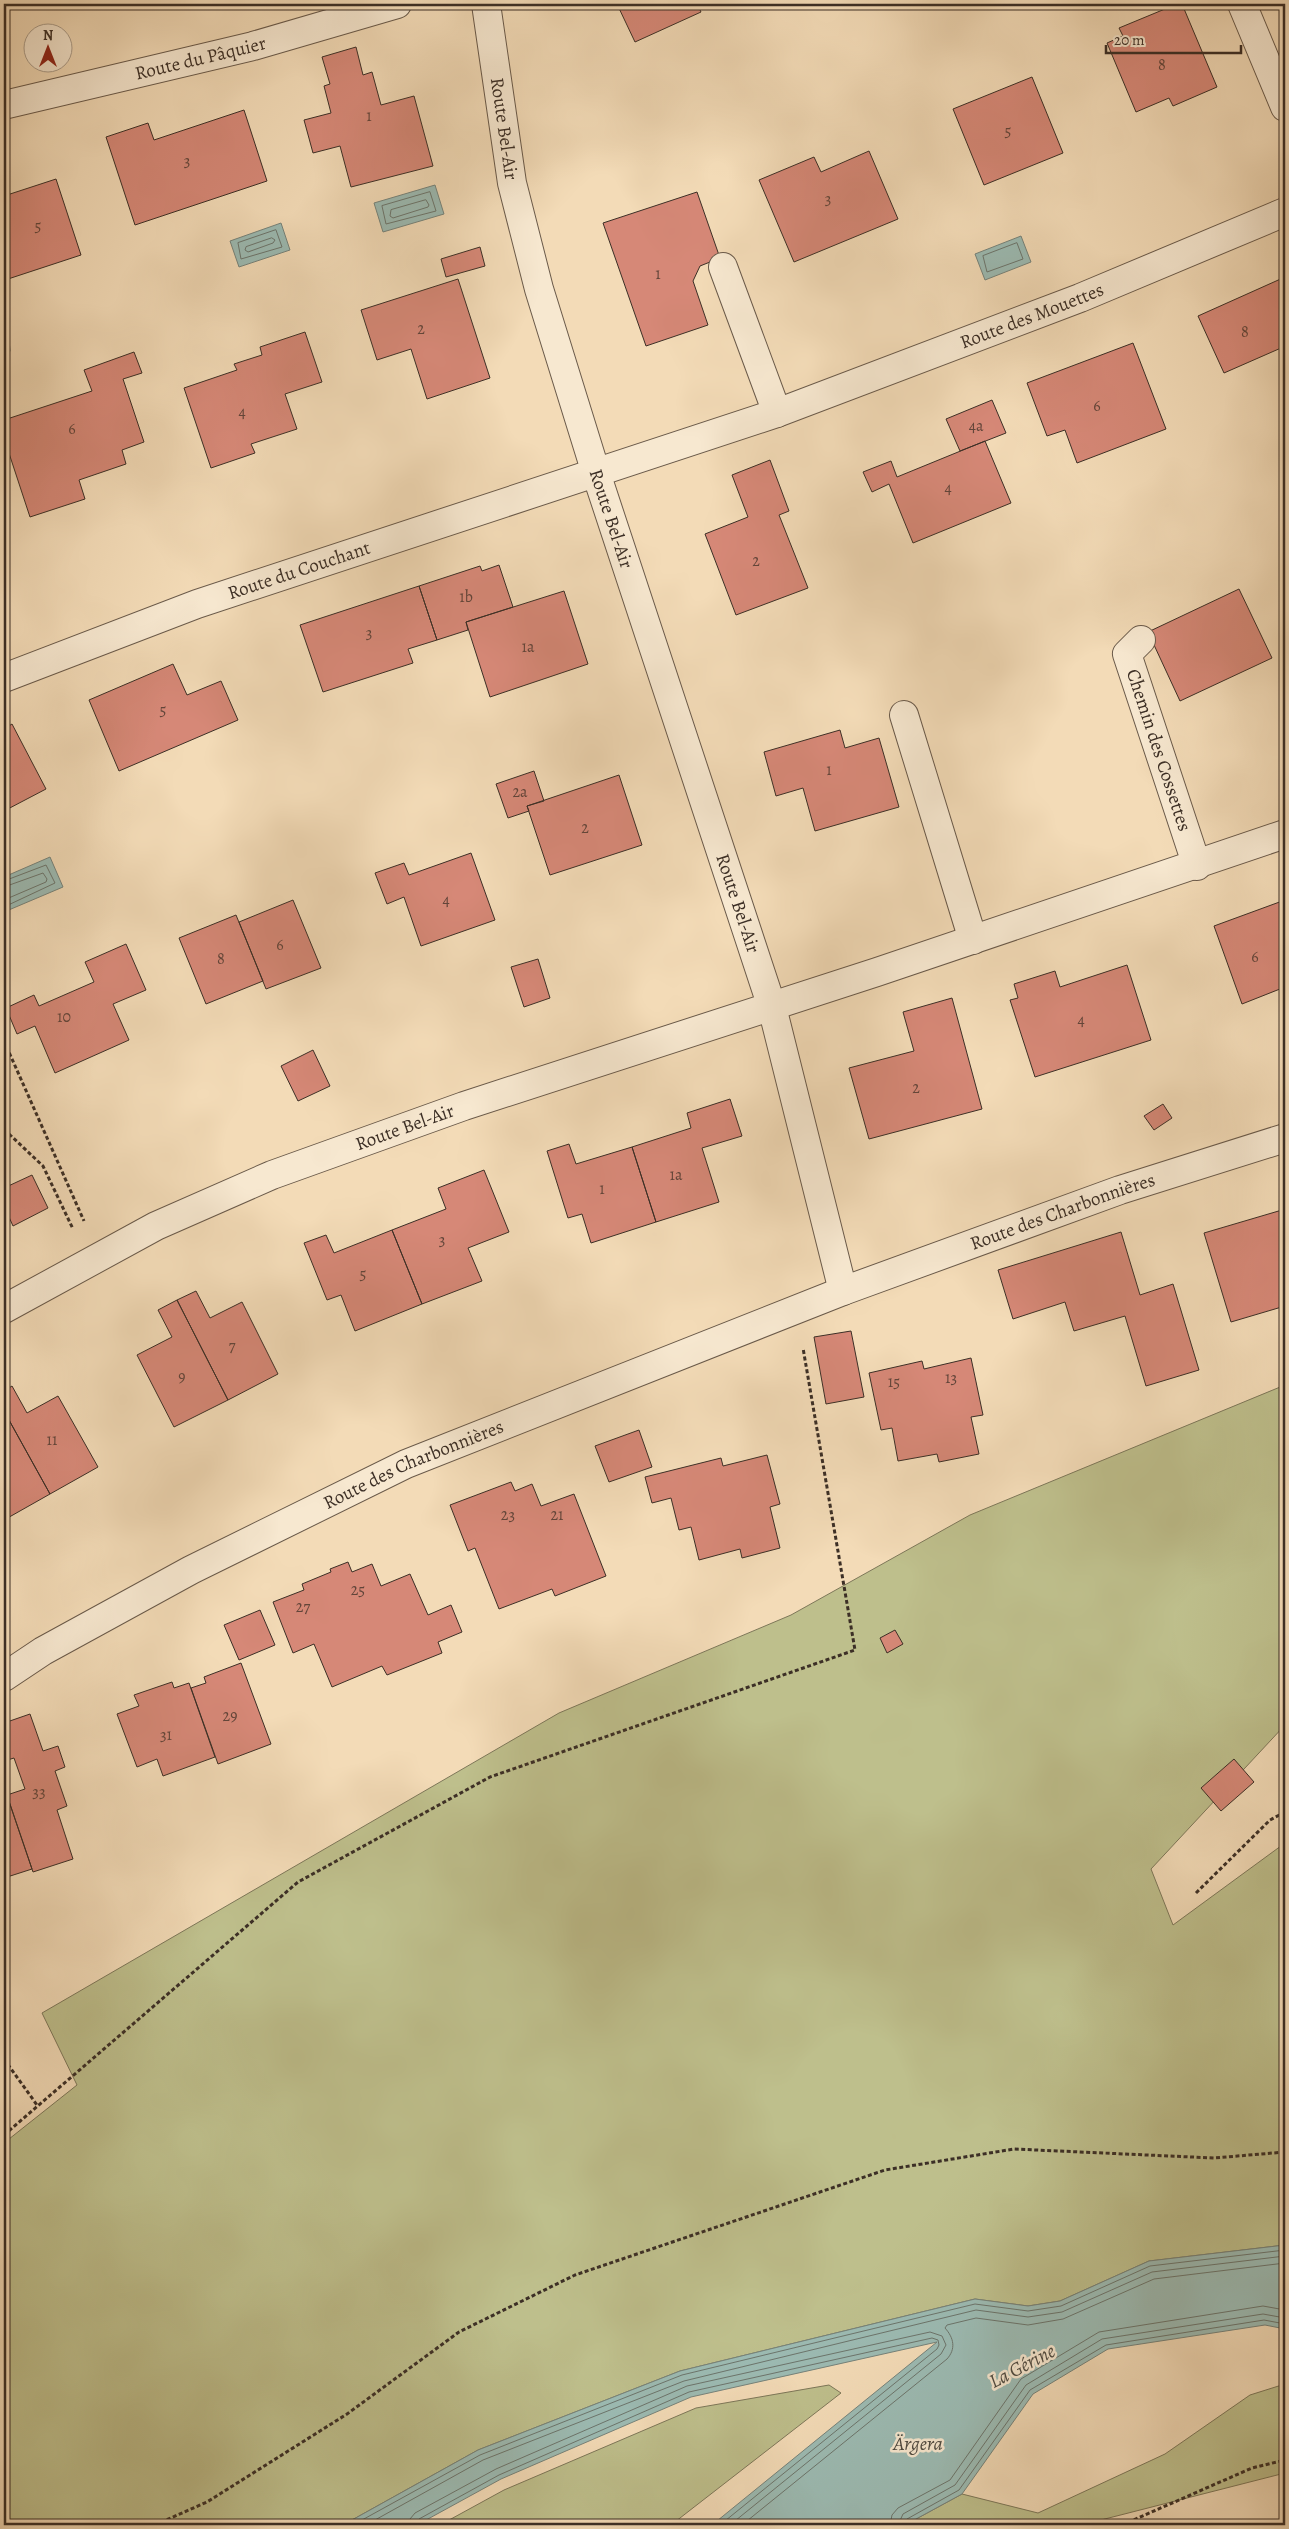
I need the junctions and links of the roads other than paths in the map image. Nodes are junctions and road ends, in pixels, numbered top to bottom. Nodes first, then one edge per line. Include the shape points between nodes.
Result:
1 (397, 4) edge
2 (486, 4) edge
3 (1242, 4) edge
4 (4, 105) edge
5 (1285, 108) edge
6 (1285, 212) edge
7 (723, 267) dead end
8 (777, 413) junction
9 (596, 473) junction
10 (1141, 640) dead end
11 (4, 678) edge
12 (904, 716) dead end
13 (1285, 834) edge
14 (1197, 866) junction
15 (973, 940) junction
16 (772, 1007) junction
17 (1285, 1138) edge
18 (843, 1291) junction
19 (4, 1309) edge
20 (4, 1677) edge

1 - 4 street, Route du Pâquier via 253,46
2 - 9 street, Route Bel-Air via 512,183 539,289
3 - 5 street
6 - 8 street, Route des Mouettes via 1080,298
7 - 8 street
8 - 9 street, Route des Mouettes
9 - 11 street, Route du Couchant via 197,604
9 - 16 street, Route Bel-Air
10 - 14 street, Chemin des Cossettes via 1127,654
12 - 15 street
13 - 14 street
14 - 15 street
15 - 16 street
16 - 18 street
16 - 19 street, Route Bel-Air via 464,1106 272,1175 156,1226
17 - 18 street, Route des Charbonnières via 1120,1190
18 - 20 street, Route des Charbonnières via 406,1464 191,1570 43,1651

